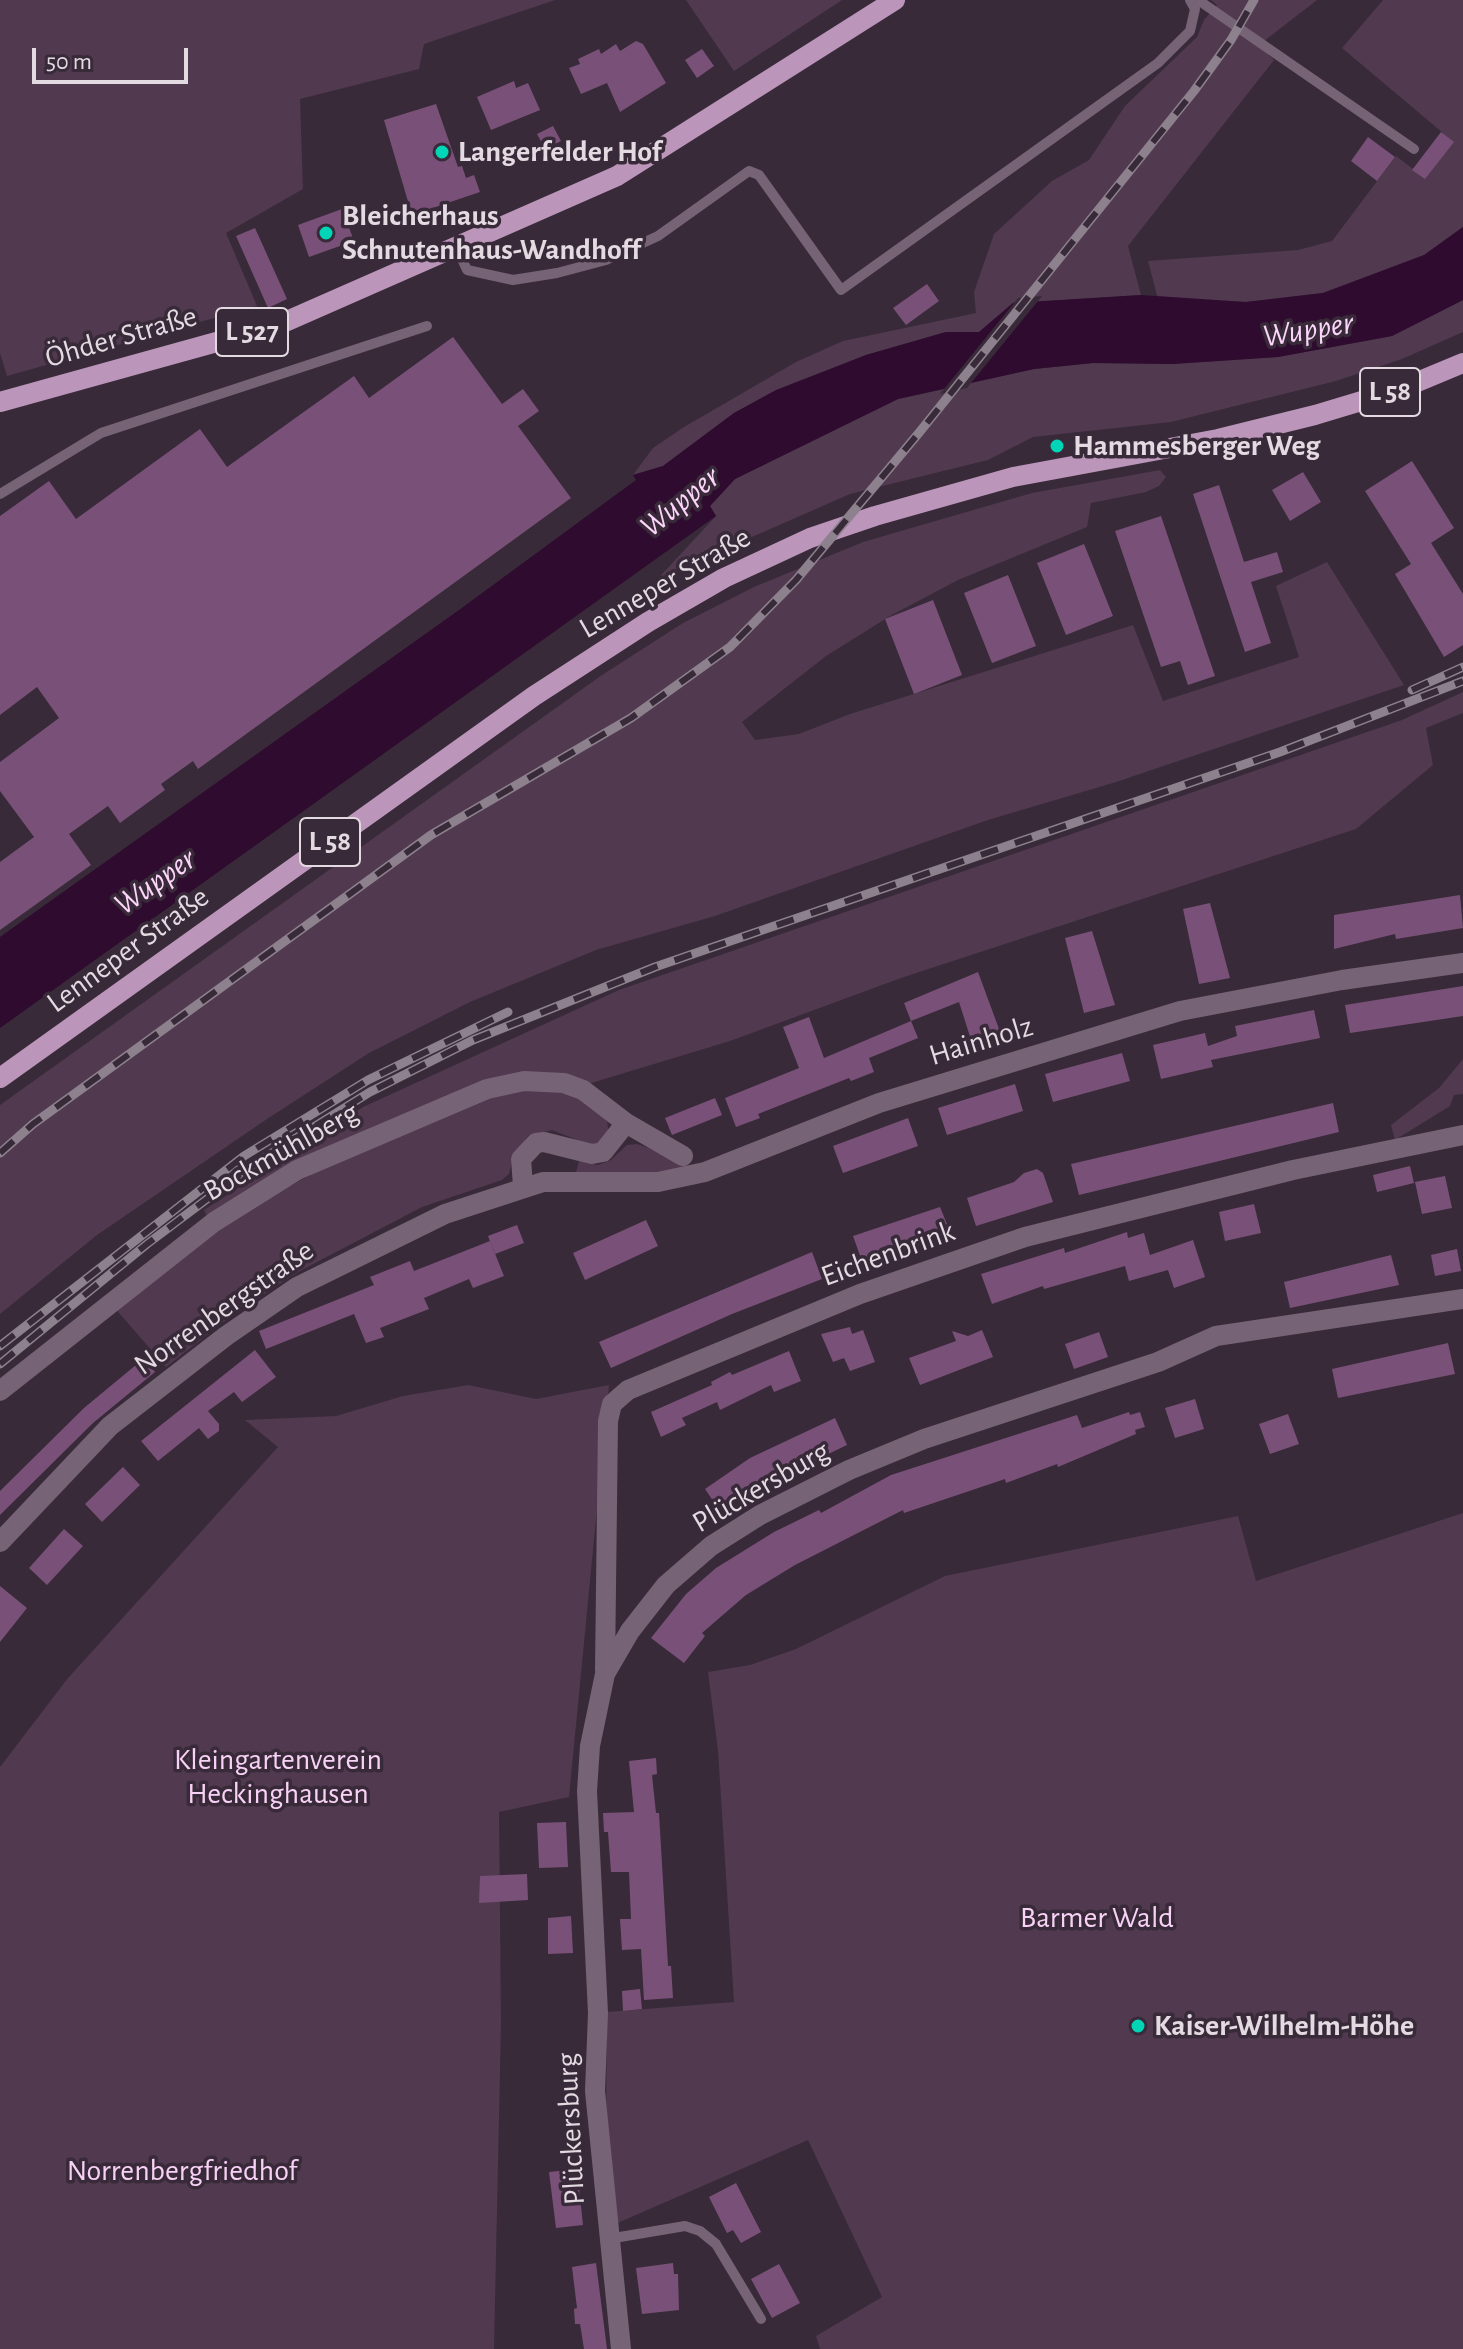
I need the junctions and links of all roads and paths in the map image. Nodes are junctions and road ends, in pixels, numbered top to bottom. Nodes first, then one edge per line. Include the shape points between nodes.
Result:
1 (895, 0) edge
2 (1190, 0) edge
3 (1198, 0) edge
4 (1414, 149) dead end
5 (456, 246) junction
6 (427, 326) dead end
7 (1463, 363) edge
8 (0, 402) edge
9 (0, 494) edge
10 (1463, 963) edge
11 (0, 1078) edge
12 (626, 1123) junction
13 (1463, 1135) edge
14 (683, 1156) dead end
15 (523, 1186) junction
16 (1463, 1299) edge
17 (0, 1391) edge
18 (0, 1542) edge
19 (605, 1674) junction
20 (608, 2239) junction
21 (761, 2319) dead end
22 (621, 2349) edge

1 - 5 main road, Öhder Straße / L 527 via 617,176
2 - 5 lane via 1195,9 1190,31 1158,63 841,290 759,175 749,171 658,236 606,260 557,273 513,280 467,270
3 - 4 lane
5 - 8 main road, Öhder Straße / L 527 via 278,325
6 - 9 lane via 101,433
7 - 11 main road, Lenneper Straße / L 58 via 1315,415 1218,439 1013,477 875,516 810,538 724,578 534,696
10 - 15 street, Hainholz via 1180,1011 879,1103 705,1172 658,1182
12 - 14 street, Bockmühlberg
12 - 15 street via 603,1152 536,1143 521,1159
12 - 17 street, Bockmühlberg via 583,1090 546,1079 487,1089 380,1132 297,1170 214,1222
13 - 19 street, Eichenbrink via 1293,1170 1025,1237 860,1294 628,1390 612,1404 608,1421
15 - 18 street, Norrenbergstraße via 445,1214 297,1287 110,1426
16 - 19 street, Plückersburg via 1216,1336 1158,1362 924,1439 849,1470 711,1546 666,1585
19 - 20 street, Plückersburg via 587,1791 598,2013 595,2091
20 - 21 lane via 685,2226 700,2231 716,2244
20 - 22 street, Plückersburg

